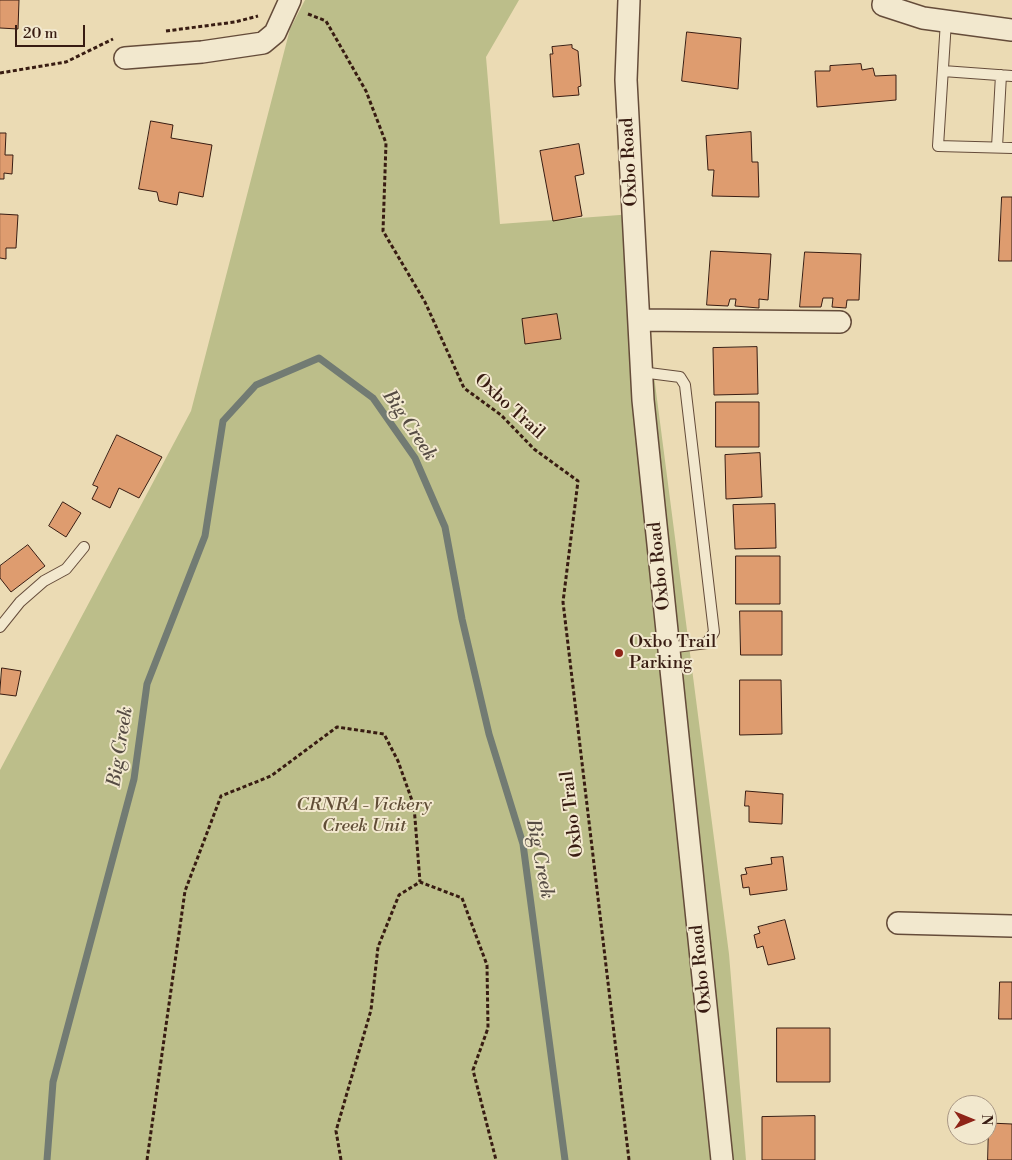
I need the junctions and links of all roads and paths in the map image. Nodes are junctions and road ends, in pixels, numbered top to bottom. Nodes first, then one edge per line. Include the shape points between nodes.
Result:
1 (629, 0) edge
2 (883, 2) edge
3 (288, 5) edge
4 (946, 21) junction
5 (1012, 30) edge
6 (163, 31) dead end
7 (118, 38) dead end
8 (125, 58) dead end
9 (943, 71) junction
10 (0, 73) edge
11 (1001, 75) junction
12 (1012, 76) edge
13 (997, 147) junction
14 (1012, 148) edge
15 (639, 320) junction
16 (840, 322) dead end
17 (641, 372) junction
18 (84, 548) dead end
19 (0, 627) edge
20 (668, 648) junction
21 (420, 882) junction
22 (898, 922) dead end
23 (1012, 926) edge
24 (147, 1160) edge
25 (341, 1160) edge
26 (496, 1160) edge
27 (630, 1160) edge
28 (722, 1160) edge

1 - 15 street, Oxbo Road via 626,80
2 - 4 street via 923,18
3 - 6 path, Oxbo Trail via 235,22
3 - 8 street via 275,33 263,43
3 - 27 path, Oxbo Trail via 326,22 366,92 386,143 383,231 425,302 464,388 501,415 534,449 578,481 563,602
4 - 5 street
4 - 9 lane
7 - 10 path via 66,62
9 - 11 lane
9 - 13 lane via 938,146
11 - 12 lane
11 - 13 lane
13 - 14 lane
15 - 16 street
15 - 17 street, Oxbo Road
17 - 20 street, Oxbo Road
17 - 20 lane via 680,377 686,385 714,632 707,643
18 - 19 lane via 66,569 44,581 20,602
20 - 28 street, Oxbo Road
21 - 24 path via 414,806 398,761 384,734 336,727 272,776 221,796 186,891
21 - 25 path via 399,895 378,947 371,1010 336,1131
21 - 26 path via 462,898 487,965 488,1028 473,1070
22 - 23 street

